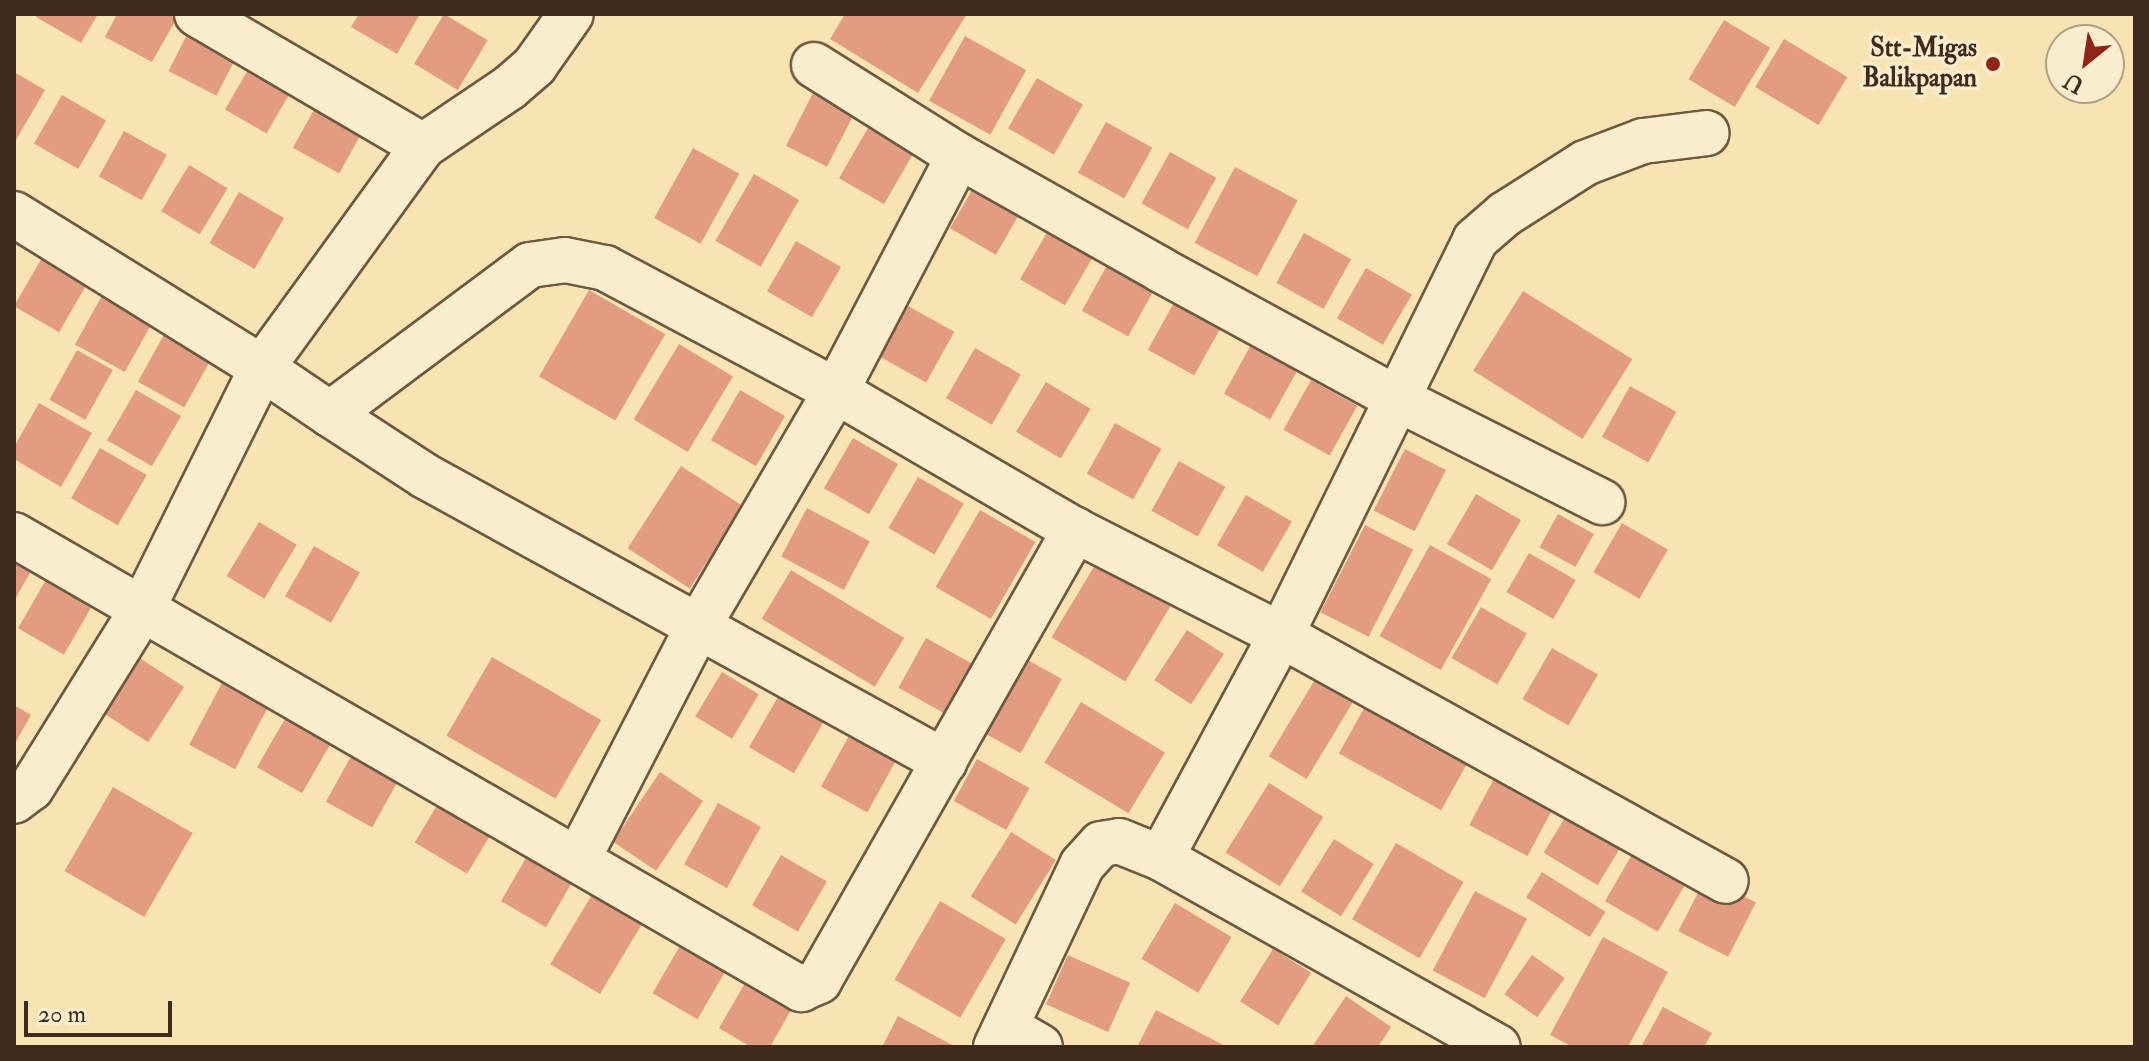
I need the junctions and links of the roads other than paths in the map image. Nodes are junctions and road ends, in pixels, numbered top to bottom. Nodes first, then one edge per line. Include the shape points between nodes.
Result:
1 (197, 14) edge
2 (571, 14) edge
3 (814, 65) dead end
4 (1707, 133) dead end
5 (423, 146) junction
6 (959, 156) junction
7 (14, 214) edge
8 (262, 368) junction
9 (836, 391) junction
10 (1398, 399) junction
11 (330, 414) junction
12 (1602, 502) dead end
13 (1075, 530) junction
14 (14, 535) edge
15 (142, 610) junction
16 (699, 625) junction
17 (1281, 635) junction
18 (945, 762) junction
19 (14, 801) edge
20 (1161, 858) junction
21 (578, 859) junction
22 (1726, 881) dead end
23 (1014, 1040) edge
24 (1498, 1047) edge

1 - 5 street
2 - 5 street via 535,65
3 - 6 street
4 - 10 street via 1643,141 1585,163 1505,214 1475,240
5 - 8 street
6 - 9 street
6 - 10 street
7 - 8 street
8 - 11 street
8 - 15 street
9 - 11 street via 605,268 565,260 530,265
9 - 13 street
9 - 16 street
10 - 12 street
10 - 17 street
11 - 16 street via 425,476
13 - 17 street
13 - 18 street
14 - 15 street
15 - 19 street via 31,788
15 - 21 street
16 - 18 street
16 - 21 street
17 - 20 street
17 - 22 street
18 - 21 street via 812,987 801,989 782,980
20 - 23 street via 1119,841 1101,844 1082,865
20 - 24 street

